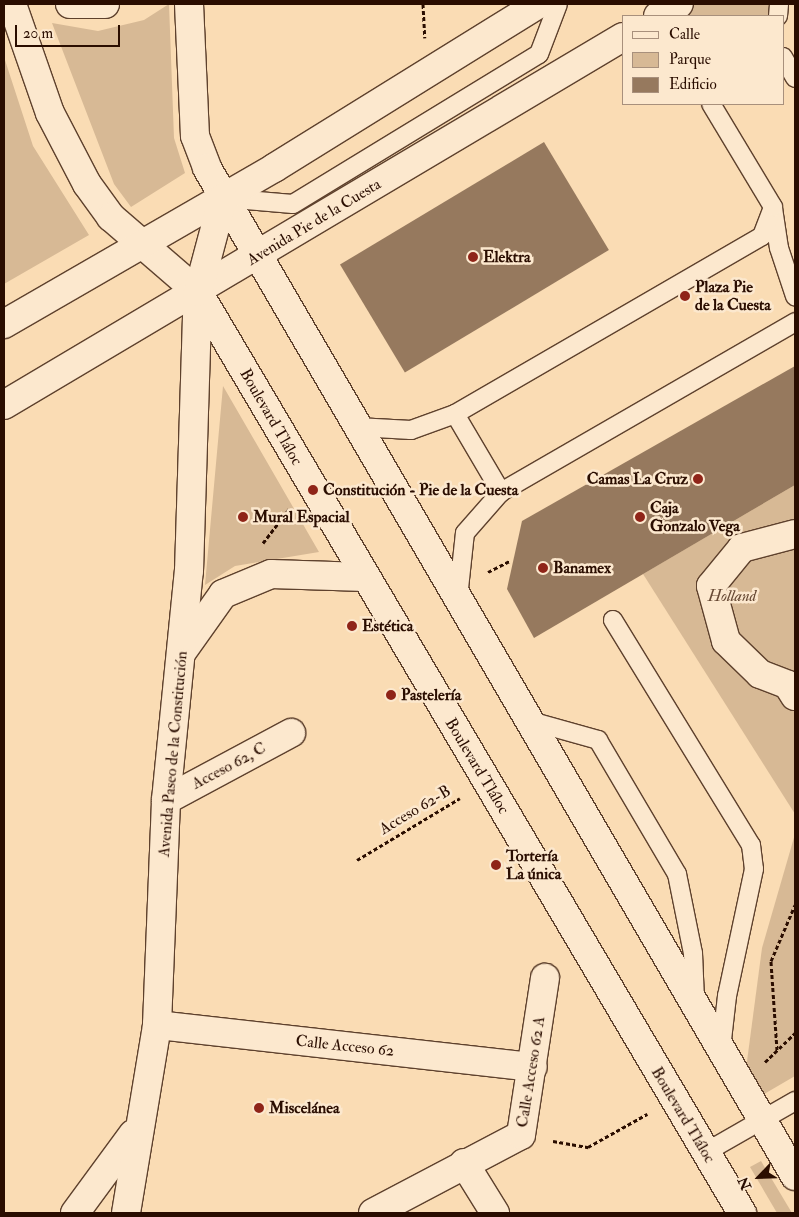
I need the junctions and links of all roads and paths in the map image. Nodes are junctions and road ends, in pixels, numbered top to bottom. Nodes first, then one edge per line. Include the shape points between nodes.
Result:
1 (12, 4) edge
2 (70, 4) edge
3 (105, 4) edge
4 (189, 4) edge
5 (539, 4) edge
6 (558, 4) edge
7 (679, 4) edge
8 (660, 15) edge
9 (619, 43) edge
10 (784, 59) edge
11 (795, 78) edge
12 (712, 105) edge
13 (223, 198) junction
14 (773, 207) junction
15 (141, 245) junction
16 (256, 256) junction
17 (198, 292) junction
18 (795, 296) edge
19 (795, 322) edge
20 (4, 324) edge
21 (4, 406) edge
22 (455, 414) junction
23 (357, 427) junction
24 (501, 492) junction
25 (795, 534) edge
26 (365, 578) junction
27 (458, 600) junction
28 (613, 620) dead end
29 (182, 652) junction
30 (795, 696) edge
31 (525, 719) junction
32 (291, 733) dead end
33 (486, 782) junction
34 (166, 800) junction
35 (357, 860) dead end
36 (795, 905) edge
37 (545, 978) dead end
38 (695, 1005) junction
39 (157, 1025) junction
40 (795, 1032) edge
41 (721, 1049) junction
42 (533, 1067) junction
43 (674, 1099) junction
44 (795, 1101) edge
45 (762, 1120) junction
46 (136, 1129) junction
47 (521, 1135) junction
48 (706, 1152) junction
49 (464, 1163) junction
50 (795, 1176) edge
51 (131, 1207) edge
52 (75, 1213) edge
53 (373, 1213) edge
54 (495, 1213) edge
55 (742, 1213) edge

1 - 15 street via 50,113 87,184 111,217
2 - 3 street
4 - 13 street via 195,136
5 - 13 street
6 - 13 lane via 539,54 293,204
7 - 8 street
9 - 16 street, Avenida Pie de la Cuesta
10 - 11 lane
12 - 14 lane
13 - 15 street
13 - 16 street
13 - 17 street, Avenida Paseo de la Constitución
14 - 18 lane via 778,248
14 - 22 lane via 762,236
15 - 17 street
15 - 20 street
16 - 17 street, Avenida Pie de la Cuesta
16 - 23 street
17 - 21 street, Avenida Pie de la Cuesta
17 - 26 street, Boulevard Tláloc
17 - 29 street, Avenida Paseo de la Constitución
19 - 24 lane
22 - 23 lane via 411,430
22 - 24 lane
23 - 27 street
24 - 27 lane via 465,533
25 - 30 street via 742,548 711,586 726,641 760,674 788,685
26 - 29 street via 271,574 223,594
26 - 33 street, Boulevard Tláloc
27 - 31 street
28 - 41 lane via 751,845 754,869
29 - 34 street, Avenida Paseo de la Constitución
31 - 38 street
31 - 38 lane via 598,740 677,874 693,953
32 - 34 street, Acceso 62, C
33 - 35 path, Acceso 62-B
33 - 43 street, Boulevard Tláloc
34 - 39 street, Avenida Paseo de la Constitución
36 - 40 path via 770,961 777,1050
37 - 42 street, Calle Acceso 62 A
38 - 41 street
39 - 42 street, Calle Acceso 62
39 - 46 street, Avenida Paseo de la Constitución
41 - 45 street
42 - 47 street, Calle Acceso 62 A
43 - 47 path via 588,1147
43 - 48 street, Boulevard Tláloc
44 - 45 lane
45 - 48 lane
45 - 50 street
46 - 51 street, Avenida Paseo de la Constitución
46 - 52 street
47 - 49 street, Calle Acceso 62 A
48 - 55 street, Boulevard Tláloc
49 - 53 street, Calle Acceso 62 A
49 - 54 street

